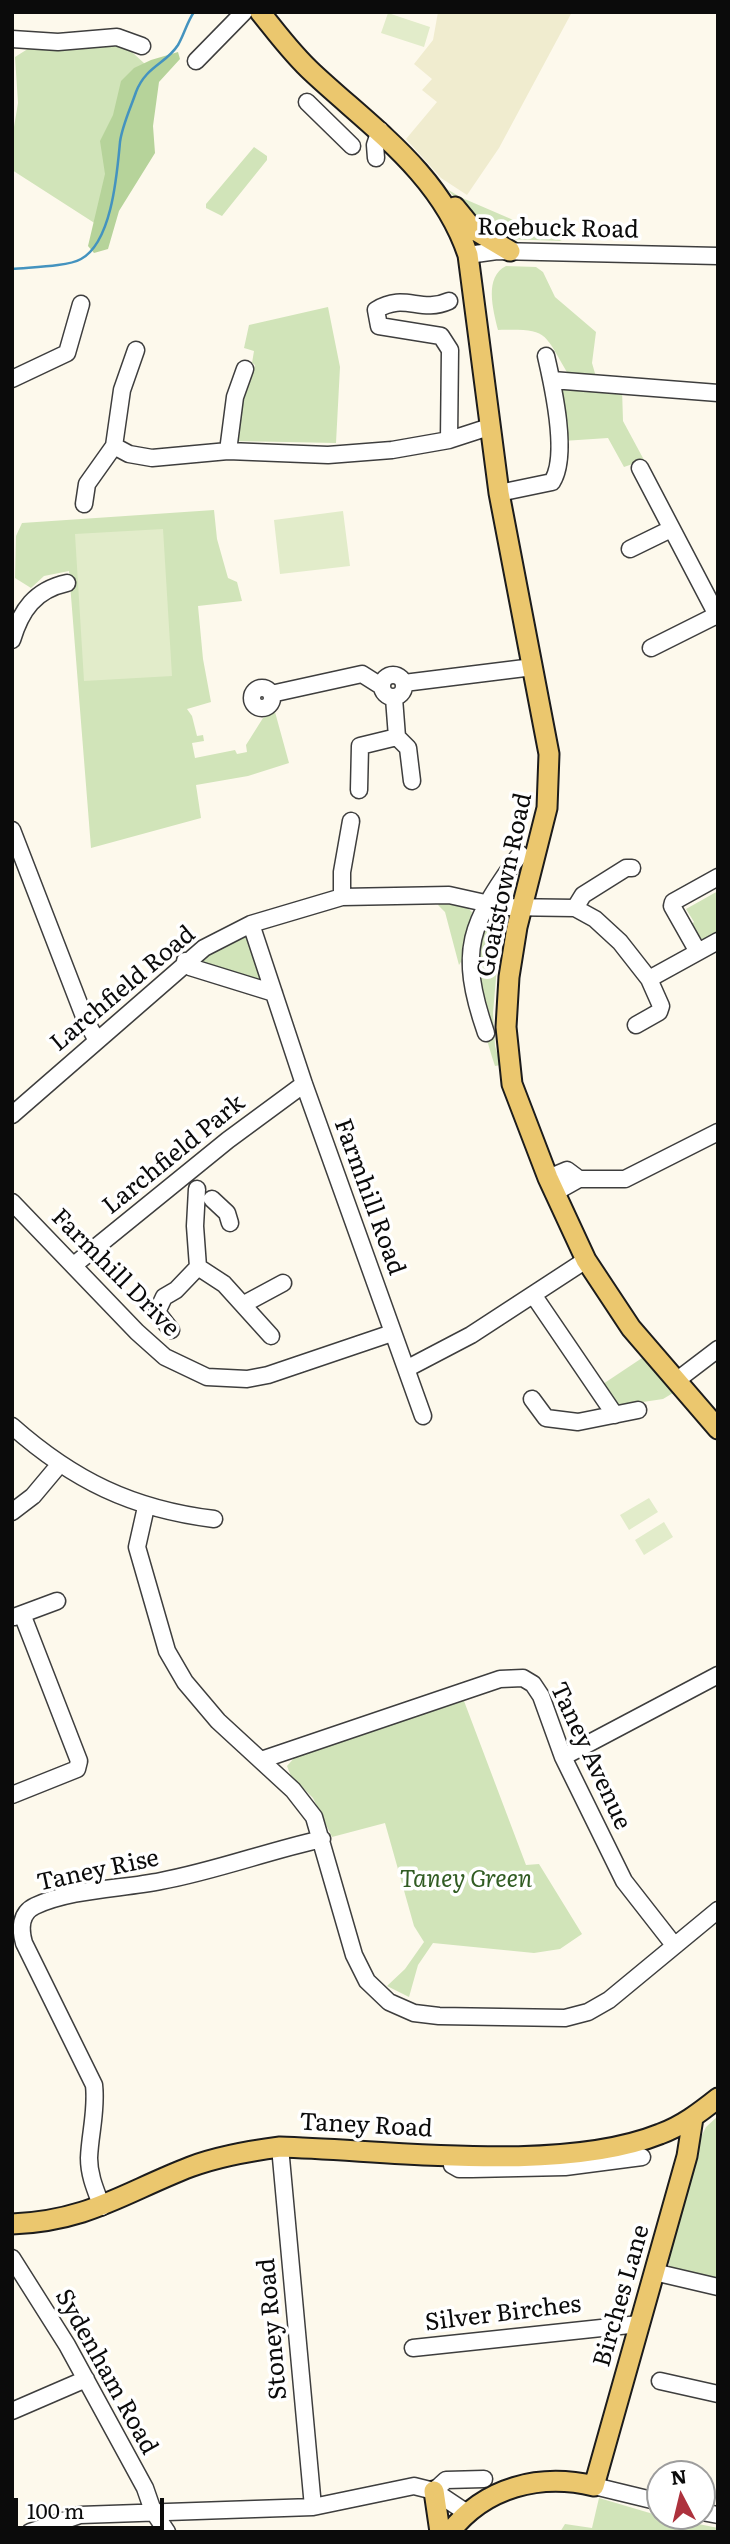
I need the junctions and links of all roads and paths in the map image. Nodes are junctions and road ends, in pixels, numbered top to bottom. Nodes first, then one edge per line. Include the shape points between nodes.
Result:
1 (244, 12) edge
2 (260, 12) edge
3 (12, 39) edge
4 (142, 46) dead end
5 (196, 61) dead end
6 (335, 92) junction
7 (380, 130) junction
8 (352, 146) dead end
9 (376, 158) dead end
10 (433, 189) junction
11 (510, 251) junction
12 (468, 255) junction
13 (718, 256) edge
14 (449, 301) dead end
15 (81, 304) dead end
16 (136, 350) dead end
17 (546, 356) dead end
18 (245, 369) dead end
19 (12, 379) edge
20 (552, 380) junction
21 (718, 393) edge
22 (489, 427) junction
23 (449, 440) junction
24 (114, 446) junction
25 (228, 451) junction
26 (640, 468) dead end
27 (499, 493) junction
28 (84, 504) dead end
29 (671, 528) junction
30 (630, 549) dead end
31 (67, 583) dead end
32 (717, 616) edge
33 (12, 640) edge
34 (652, 648) dead end
35 (533, 667) junction
36 (404, 683) junction
37 (381, 686) junction
38 (394, 698) junction
39 (244, 702) dead end
40 (397, 737) junction
41 (412, 781) dead end
42 (359, 790) dead end
43 (351, 821) dead end
44 (12, 831) edge
45 (520, 854) dead end
46 (632, 868) dead end
47 (718, 877) edge
48 (342, 897) junction
49 (485, 902) junction
50 (522, 905) junction
51 (575, 908) junction
52 (251, 924) junction
53 (718, 941) edge
54 (698, 952) junction
55 (185, 961) junction
56 (649, 979) junction
57 (274, 993) junction
58 (85, 1019) junction
59 (636, 1025) dead end
60 (109, 1028) junction
61 (486, 1033) dead end
62 (96, 1040) junction
63 (304, 1084) junction
64 (12, 1115) edge
65 (718, 1132) edge
66 (551, 1185) junction
67 (12, 1202) edge
68 (230, 1223) dead end
69 (586, 1260) junction
70 (75, 1265) junction
71 (198, 1267) junction
72 (283, 1283) dead end
73 (534, 1296) junction
74 (244, 1304) junction
75 (171, 1330) dead end
76 (393, 1333) junction
77 (271, 1336) dead end
78 (718, 1349) edge
79 (408, 1368) junction
80 (676, 1381) junction
81 (533, 1399) dead end
82 (638, 1410) dead end
83 (615, 1415) junction
84 (423, 1416) dead end
85 (12, 1426) edge
86 (718, 1429) edge
87 (59, 1465) junction
88 (146, 1507) junction
89 (12, 1512) edge
90 (214, 1519) dead end
91 (57, 1601) dead end
92 (17, 1616) edge
93 (717, 1679) edge
94 (563, 1757) junction
95 (261, 1760) junction
96 (12, 1795) edge
97 (322, 1839) junction
98 (718, 1910) edge
99 (674, 1945) junction
100 (718, 2098) edge
101 (692, 2118) junction
102 (659, 2135) junction
103 (279, 2147) junction
104 (451, 2155) junction
105 (687, 2156) junction
106 (642, 2157) dead end
107 (102, 2207) junction
108 (12, 2224) edge
109 (12, 2259) edge
110 (653, 2272) junction
111 (718, 2287) edge
112 (639, 2324) junction
113 (413, 2348) dead end
114 (86, 2379) junction
115 (660, 2381) dead end
116 (718, 2394) edge
117 (12, 2411) edge
118 (484, 2479) dead end
119 (594, 2486) junction
120 (434, 2491) junction
121 (646, 2499) edge
122 (313, 2507) junction
123 (153, 2511) junction
124 (467, 2513) junction
125 (30, 2532) edge
126 (167, 2532) edge
127 (440, 2532) edge
128 (450, 2532) edge

1 - 5 street
2 - 6 main road, Roebuck Road via 297,57
3 - 4 street via 58,42 117,37
6 - 7 main road, Roebuck Road
6 - 8 street via 312,107
7 - 9 street
7 - 10 main road, Roebuck Road
10 - 11 main road via 459,210 473,229
10 - 12 main road, Roebuck Road
11 - 12 street, Roebuck Road
11 - 13 street, Roebuck Road
12 - 22 main road, Goatstown Road
14 - 23 street via 434,308 400,301 376,310 379,326 441,336 450,350
15 - 19 street via 67,353
16 - 24 street via 122,390
17 - 20 street
18 - 25 street via 235,397
20 - 21 street
20 - 27 street via 560,458 557,475 552,482
22 - 23 street
22 - 27 main road, Goatstown Road
23 - 25 street via 328,455
24 - 25 street via 152,458
24 - 28 street via 87,484
26 - 29 street
27 - 35 main road, Goatstown Road
29 - 30 street
29 - 32 street
31 - 33 street via 34,598
32 - 34 street
35 - 36 street
35 - 50 main road, Goatstown Road via 549,754 550,787 538,853
36 - 37 street via 393,675
36 - 38 street via 402,693
37 - 38 street via 386,696
37 - 39 street via 362,674 271,694 261,688
38 - 40 street
40 - 41 street via 408,748
40 - 42 street via 360,740
43 - 48 street
44 - 58 street
45 - 49 street
46 - 51 street via 583,895
47 - 54 street via 673,902
48 - 49 street, Larchfield Road via 449,895
48 - 52 street, Larchfield Road
49 - 50 street, Larchfield Road via 503,907
49 - 61 street via 475,925 470,965
50 - 51 street, Larchfield Road
50 - 66 main road, Goatstown Road via 509,977 508,1053 515,1095
51 - 56 street via 620,942
52 - 55 street, Larchfield Road via 226,934
52 - 57 street, Farmhill Road
53 - 54 street
54 - 56 street
55 - 57 street via 190,967
55 - 60 street, Larchfield Road
56 - 59 street via 661,1006 659,1012
57 - 63 street, Farmhill Road
58 - 60 street
58 - 62 street
60 - 62 street, Larchfield Road
62 - 64 street, Larchfield Road
63 - 70 street, Larchfield Park
63 - 76 street, Farmhill Road
65 - 66 street via 625,1179 579,1179 567,1170
66 - 69 main road, Goatstown Road
67 - 70 street, Farmhill Drive
68 - 71 street via 228,1213 206,1193 195,1226
69 - 73 street
69 - 80 main road, Goatstown Road via 631,1328
70 - 76 street, Farmhill Drive via 165,1357 207,1377 268,1375
71 - 74 street
71 - 75 street via 164,1297 157,1312
72 - 74 street
73 - 79 street
73 - 83 street
74 - 77 street
76 - 79 street, Farmhill Road
78 - 80 street
79 - 84 street, Farmhill Road
80 - 86 main road, Goatstown Road
81 - 83 street via 546,1418 578,1422
82 - 83 street
85 - 87 street
87 - 88 street
87 - 89 street via 33,1496
88 - 90 street
88 - 95 street via 136,1547 167,1651 185,1682 218,1721
91 - 92 street
92 - 96 street via 79,1761 77,1769
93 - 94 street
94 - 95 street, Taney Avenue via 541,1696 533,1684 513,1676
94 - 99 street, Taney Avenue via 624,1881
95 - 97 street via 306,1804
97 - 99 street via 354,1955 367,1981 389,2002 414,2012 565,2018 589,2012 610,2000
97 - 107 street, Taney Rise via 162,1881 93,1891 26,1912 21,1933 24,1943 94,2085 89,2159
98 - 99 street
100 - 101 main road, Taney Road
101 - 102 main road, Taney Road
101 - 105 main road, Birches Lane
102 - 104 main road, Taney Road via 553,2154
102 - 105 main road
103 - 104 main road, Taney Road
103 - 107 main road, Taney Road via 191,2166
103 - 122 street, Stoney Road
104 - 106 street via 452,2165 459,2169 565,2167
105 - 110 main road, Birches Lane
107 - 108 main road, Taney Road via 67,2218
109 - 114 street, Sydenham Road
110 - 111 street
110 - 112 main road, Birches Lane
112 - 113 street, Silver Birches
112 - 119 main road, Birches Lane
114 - 117 street
114 - 123 street, Sydenham Road
115 - 116 street
118 - 120 street via 446,2480
119 - 121 street
119 - 124 main road via 563,2481 516,2486
120 - 122 street via 408,2487
120 - 124 street
120 - 127 main road
122 - 123 street
123 - 125 street via 80,2515
123 - 126 street, Sydenham Road
124 - 128 main road

